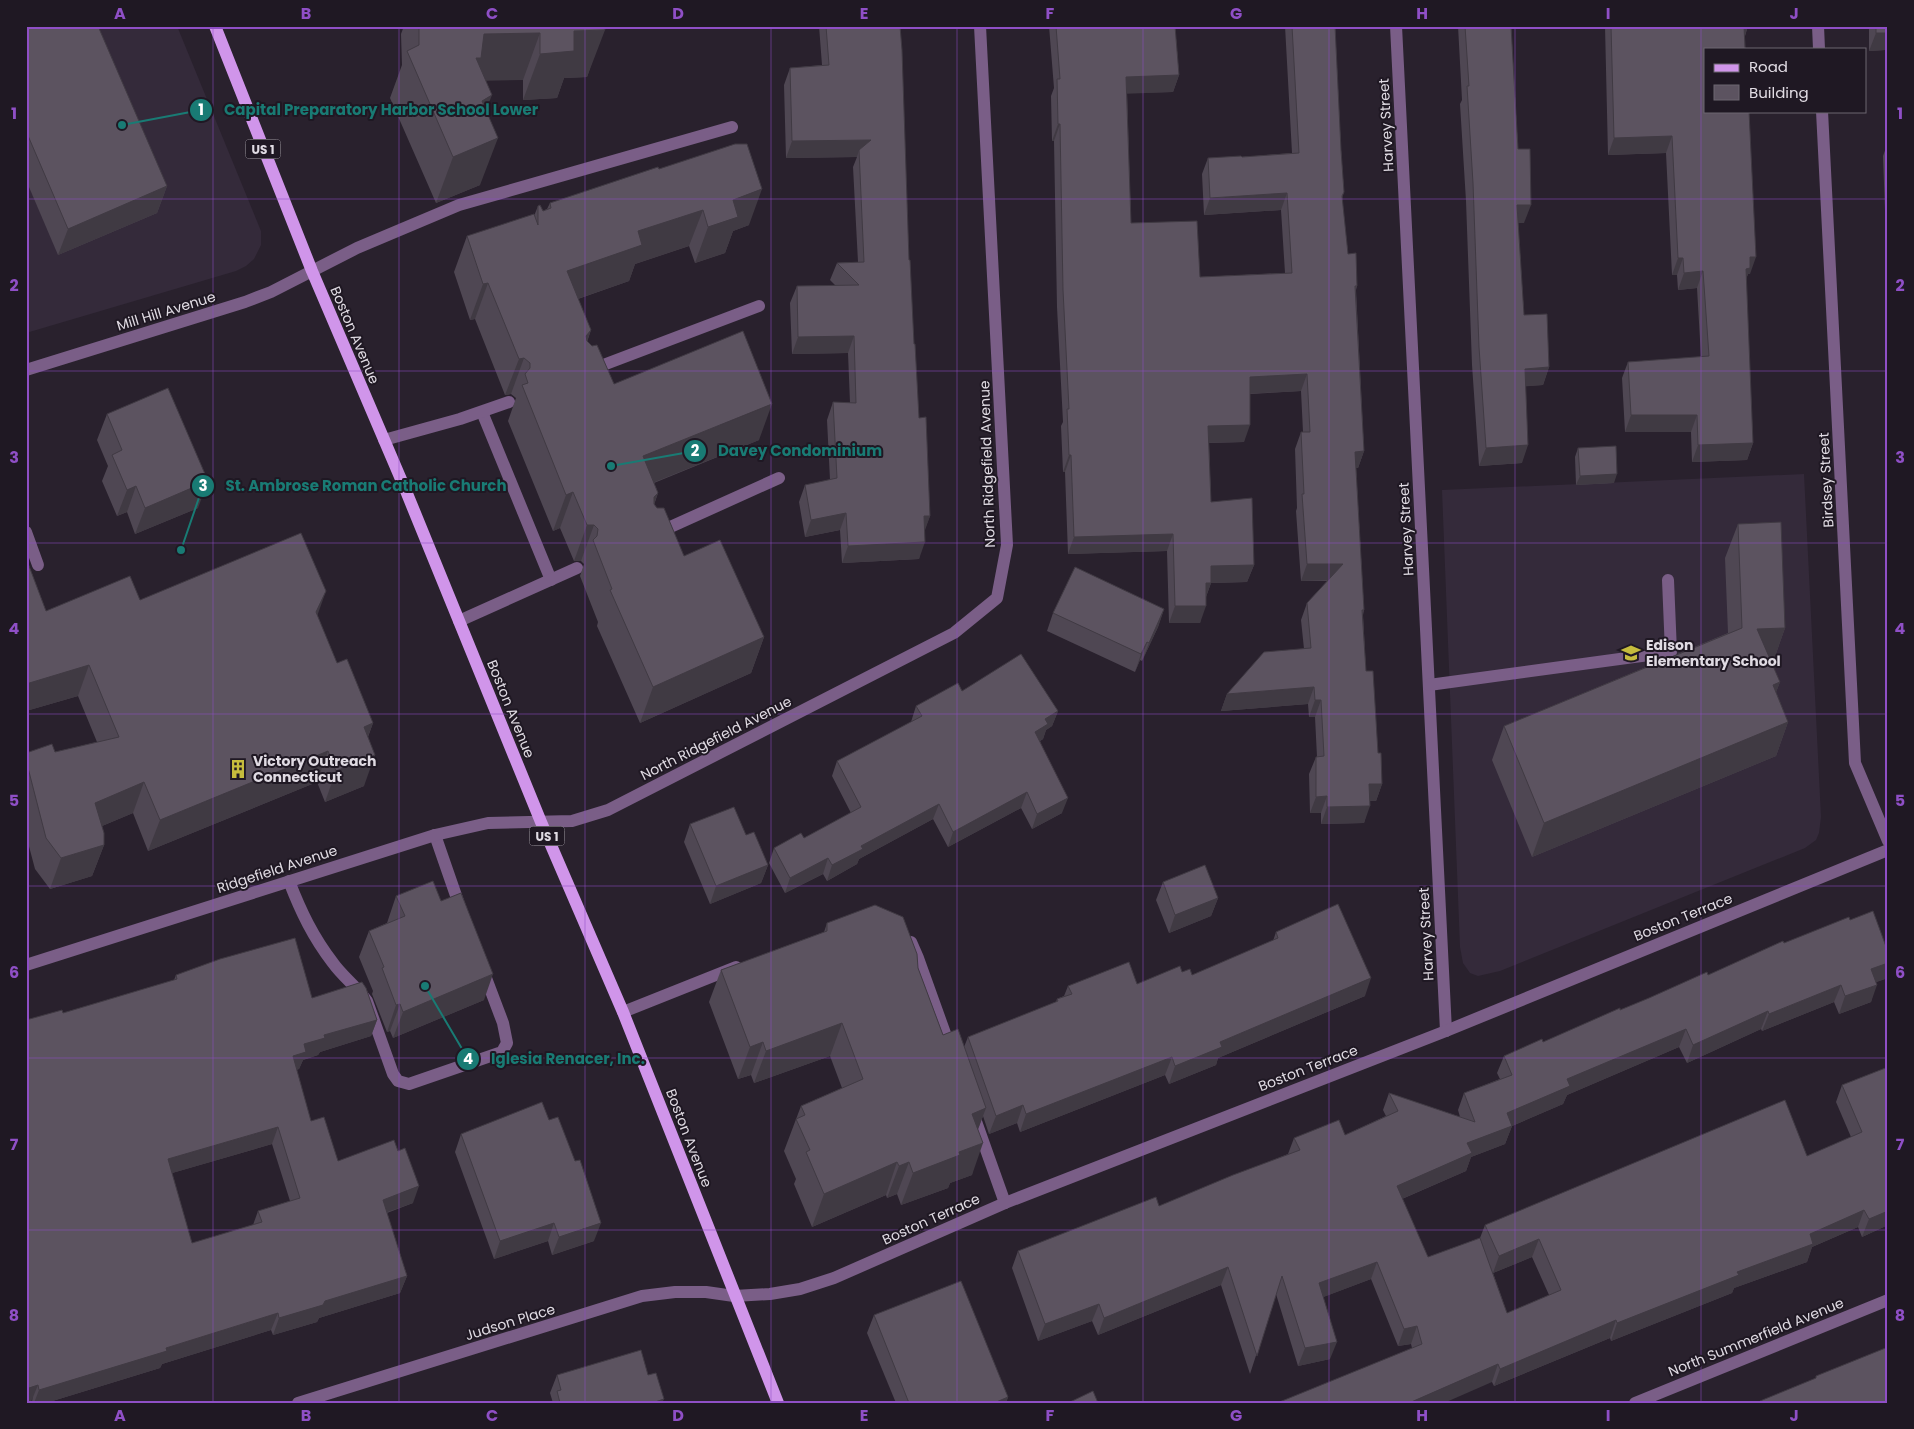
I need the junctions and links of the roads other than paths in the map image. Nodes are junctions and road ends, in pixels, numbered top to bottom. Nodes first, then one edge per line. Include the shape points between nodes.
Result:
1 (215, 26) edge
2 (980, 26) edge
3 (1396, 26) edge
4 (1818, 26) edge
5 (1819, 48) edge
6 (1822, 112) edge
7 (732, 127) dead end
8 (312, 271) junction
9 (759, 306) dead end
10 (26, 370) edge
11 (581, 374) edge
12 (509, 402) dead end
13 (482, 412) junction
14 (384, 440) junction
15 (779, 478) dead end
16 (26, 532) edge
17 (648, 537) edge
18 (38, 565) dead end
19 (577, 568) dead end
20 (551, 580) junction
21 (1668, 580) dead end
22 (459, 622) junction
23 (1429, 685) junction
24 (541, 822) junction
25 (435, 835) junction
26 (1888, 841) edge
27 (1888, 850) edge
28 (289, 881) junction
29 (466, 925) edge
30 (906, 932) edge
31 (748, 962) edge
32 (26, 965) edge
33 (482, 967) edge
34 (623, 1012) junction
35 (1446, 1030) junction
36 (955, 1062) edge
37 (968, 1099) edge
38 (1005, 1203) junction
39 (734, 1296) junction
40 (1888, 1300) edge
41 (298, 1403) edge
42 (778, 1403) edge
43 (1635, 1403) edge

1 - 8 main road, Boston Avenue / US 1
2 - 24 street, North Ridgefield Avenue via 1007,545 997,598 954,633 608,810 572,821
3 - 23 street, Harvey Street
4 - 5 street
6 - 26 street, Birdsey Street via 1855,763
7 - 8 street, Mill Hill Avenue via 459,205 357,248
8 - 10 street, Mill Hill Avenue via 271,292 229,307
8 - 14 main road, Boston Avenue / US 1
9 - 11 street
12 - 13 street
13 - 14 street
13 - 20 street
14 - 22 main road, Boston Avenue / US 1
15 - 17 street
16 - 18 street
19 - 20 street
20 - 22 street
21 - 23 street via 1671,652
22 - 24 main road, Boston Avenue / US 1
23 - 35 street, Harvey Street
24 - 25 street, Ridgefield Avenue via 488,823
24 - 34 main road, Boston Avenue / US 1
25 - 28 street, Ridgefield Avenue
25 - 29 street
27 - 35 street, Boston Terrace
28 - 32 street, Ridgefield Avenue
28 - 33 street via 313,934 334,965 367,1001 398,1081 409,1084 502,1052 507,1044
30 - 36 street
31 - 34 street
34 - 39 main road, Boston Avenue / US 1
35 - 38 street, Boston Terrace
37 - 38 street
38 - 39 street, Boston Terrace via 800,1290
39 - 41 street, Judson Place via 683,1292 642,1296
39 - 42 main road, Boston Avenue / US 1
40 - 43 street, North Summerfield Avenue

